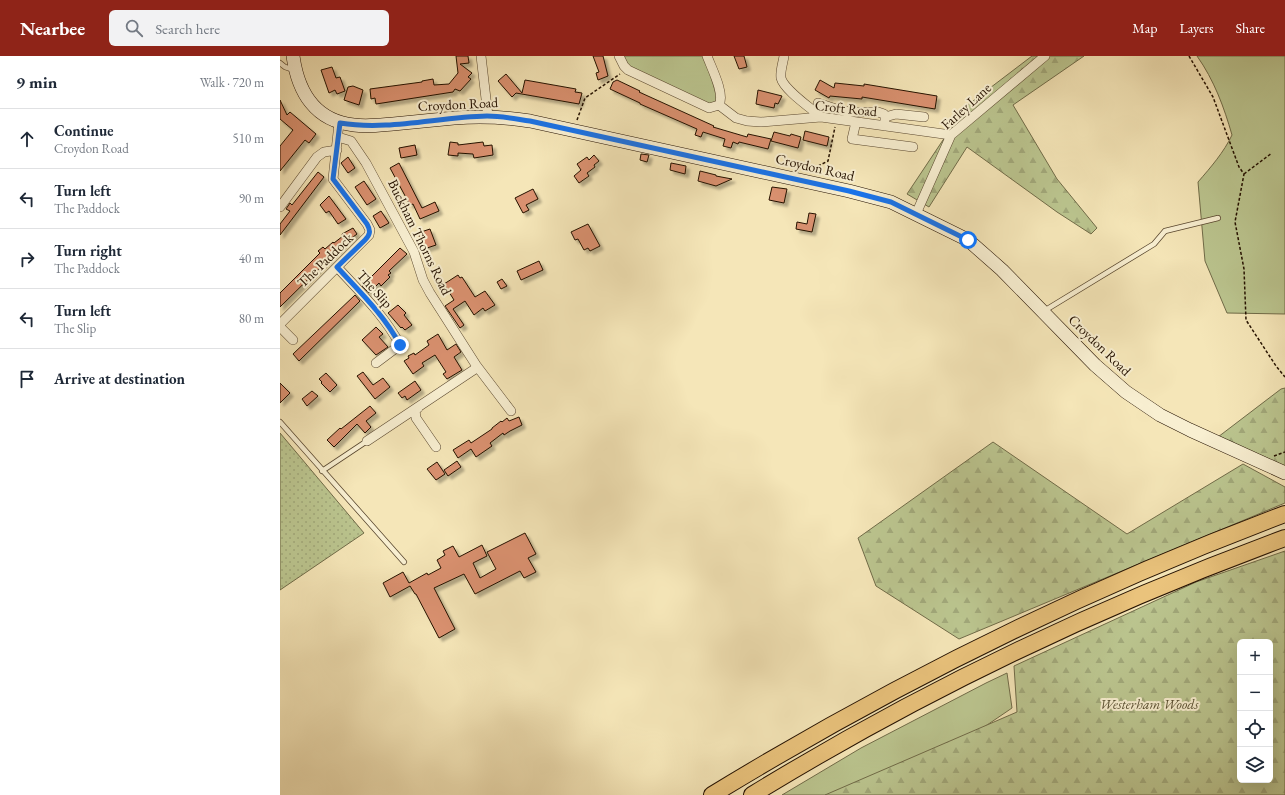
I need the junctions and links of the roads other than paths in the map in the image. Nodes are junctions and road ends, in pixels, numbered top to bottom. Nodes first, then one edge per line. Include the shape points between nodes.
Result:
1 (293, 56) edge
2 (481, 56) edge
3 (619, 56) edge
4 (707, 56) edge
5 (784, 56) edge
6 (1045, 56) edge
7 (280, 63) edge
8 (296, 70) junction
9 (818, 103) dead end
10 (719, 105) junction
11 (488, 116) junction
12 (821, 117) junction
13 (924, 117) dead end
14 (856, 122) junction
15 (885, 122) junction
16 (340, 123) junction
17 (951, 135) junction
18 (338, 137) junction
19 (913, 148) dead end
20 (337, 150) junction
21 (280, 207) edge
22 (916, 214) junction
23 (1218, 218) dead end
24 (337, 267) junction
25 (1043, 312) junction
26 (280, 325) edge
27 (293, 340) dead end
28 (376, 363) dead end
29 (476, 365) junction
30 (418, 408) junction
31 (511, 411) dead end
32 (280, 422) edge
33 (367, 441) joint
34 (436, 447) dead end
35 (322, 471) junction
36 (1285, 472) edge
37 (1285, 514) edge
38 (1285, 538) edge
39 (404, 562) dead end
40 (712, 795) edge
41 (752, 795) edge

1 - 8 main road, Croydon Road
2 - 11 street
3 - 10 street via 627,69 709,108
4 - 10 street via 721,94
5 - 12 street via 780,72 783,82
6 - 17 street, Farley Lane
7 - 8 lane
8 - 16 main road, Croydon Road via 299,83 309,102
9 - 15 street via 850,112 878,112 884,114
10 - 12 street, Croft Road via 736,118 747,121
11 - 16 main road, Croydon Road via 375,125
11 - 22 main road, Croydon Road via 574,130 808,182 891,202
12 - 14 street, Croft Road
13 - 15 street via 896,114
14 - 15 street, Croft Road
14 - 19 street via 852,139
15 - 17 street, Croft Road
16 - 18 street, The Paddock
17 - 22 street, Farley Lane
18 - 20 street, The Paddock
18 - 29 street, Buckham Thorns Road via 351,141 366,163 414,252 430,293
20 - 21 street via 324,152 317,157
20 - 24 street, The Paddock via 333,179 370,230 365,240
22 - 25 main road, Croydon Road via 968,240
23 - 25 lane via 1165,231 1154,244
24 - 26 street, The Paddock
24 - 28 street, The Slip via 377,310 400,345
25 - 36 main road, Croydon Road via 1126,392 1160,415
26 - 27 street, The Paddock
29 - 30 street via 475,369
29 - 31 street, Buckham Thorns Road
30 - 33 street
30 - 34 street via 415,410 416,418
32 - 35 lane
33 - 35 lane
35 - 39 lane
37 - 40 highway via 1139,573 1010,632 853,713
38 - 41 highway via 1173,582 1042,640 894,714

